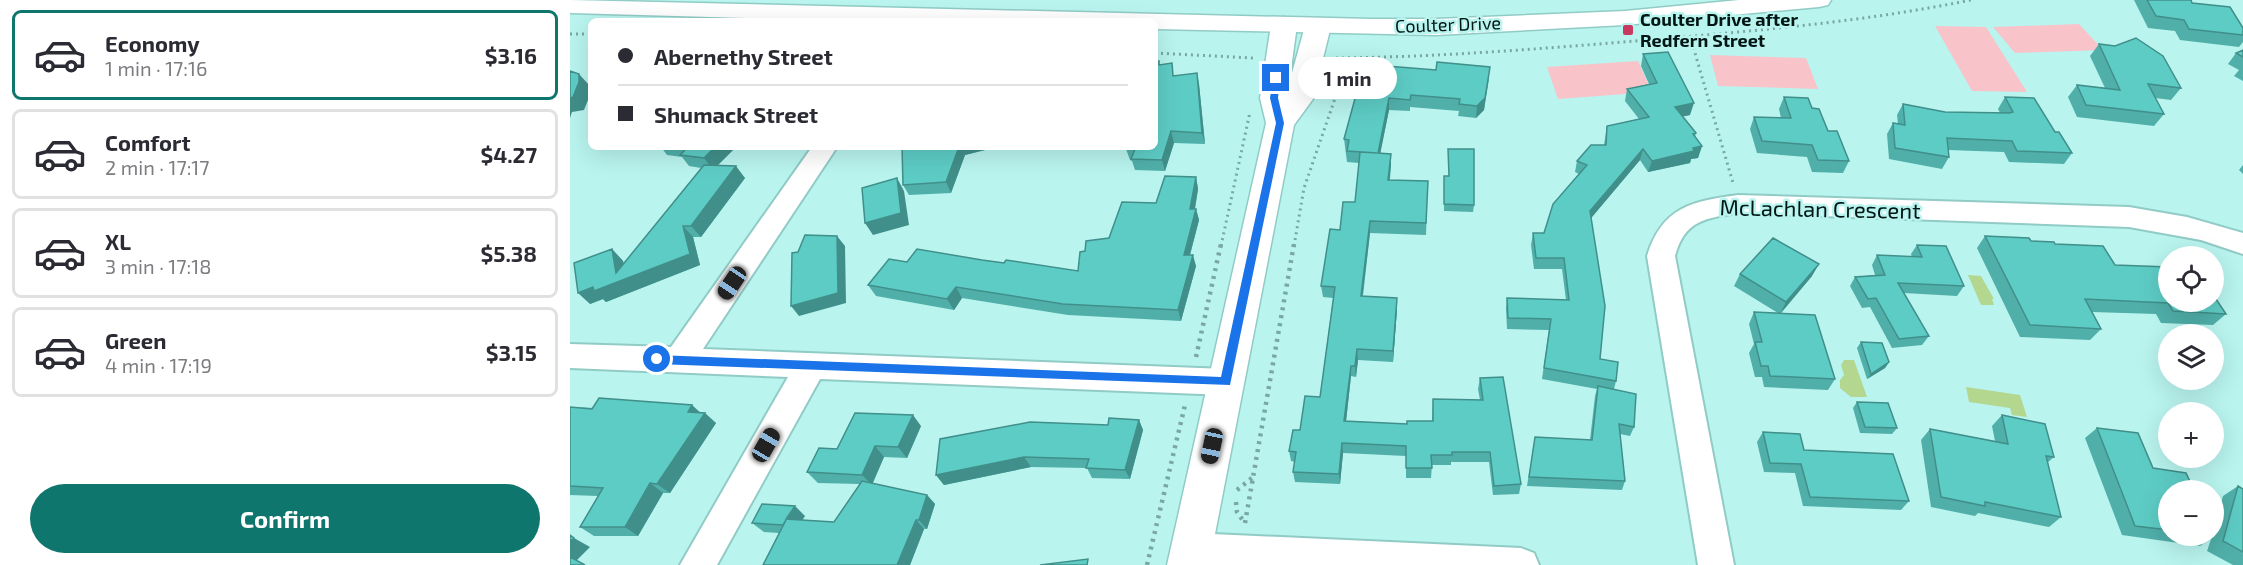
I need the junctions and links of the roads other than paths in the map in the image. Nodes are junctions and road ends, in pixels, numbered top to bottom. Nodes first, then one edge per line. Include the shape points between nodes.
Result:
1 (1819, 0) edge
2 (1750, 3) edge
3 (570, 6) edge
4 (1024, 18) edge
5 (1158, 21) edge
6 (1284, 25) junction
7 (1318, 26) junction
8 (1280, 123) junction
9 (823, 150) edge
10 (2243, 244) edge
11 (570, 356) edge
12 (679, 360) junction
13 (811, 366) junction
14 (1208, 381) junction
15 (1189, 557) edge
16 (698, 565) edge
17 (1521, 565) edge
18 (1716, 565) edge

1 - 2 main road, Coulter Drive
2 - 7 main road, Coulter Drive via 1592,20 1436,27
3 - 4 main road
5 - 6 main road, Coulter Drive
6 - 7 main road, Coulter Drive
6 - 8 main road via 1274,98
7 - 8 main road via 1299,99
8 - 14 main road
9 - 12 street
10 - 18 street, McLachlan Crescent via 2175,223 2129,217 1739,204 1710,207 1687,216 1664,238 1661,256
11 - 12 street
12 - 13 street
13 - 14 street
13 - 16 street
14 - 15 main road
15 - 17 street via 1242,538

